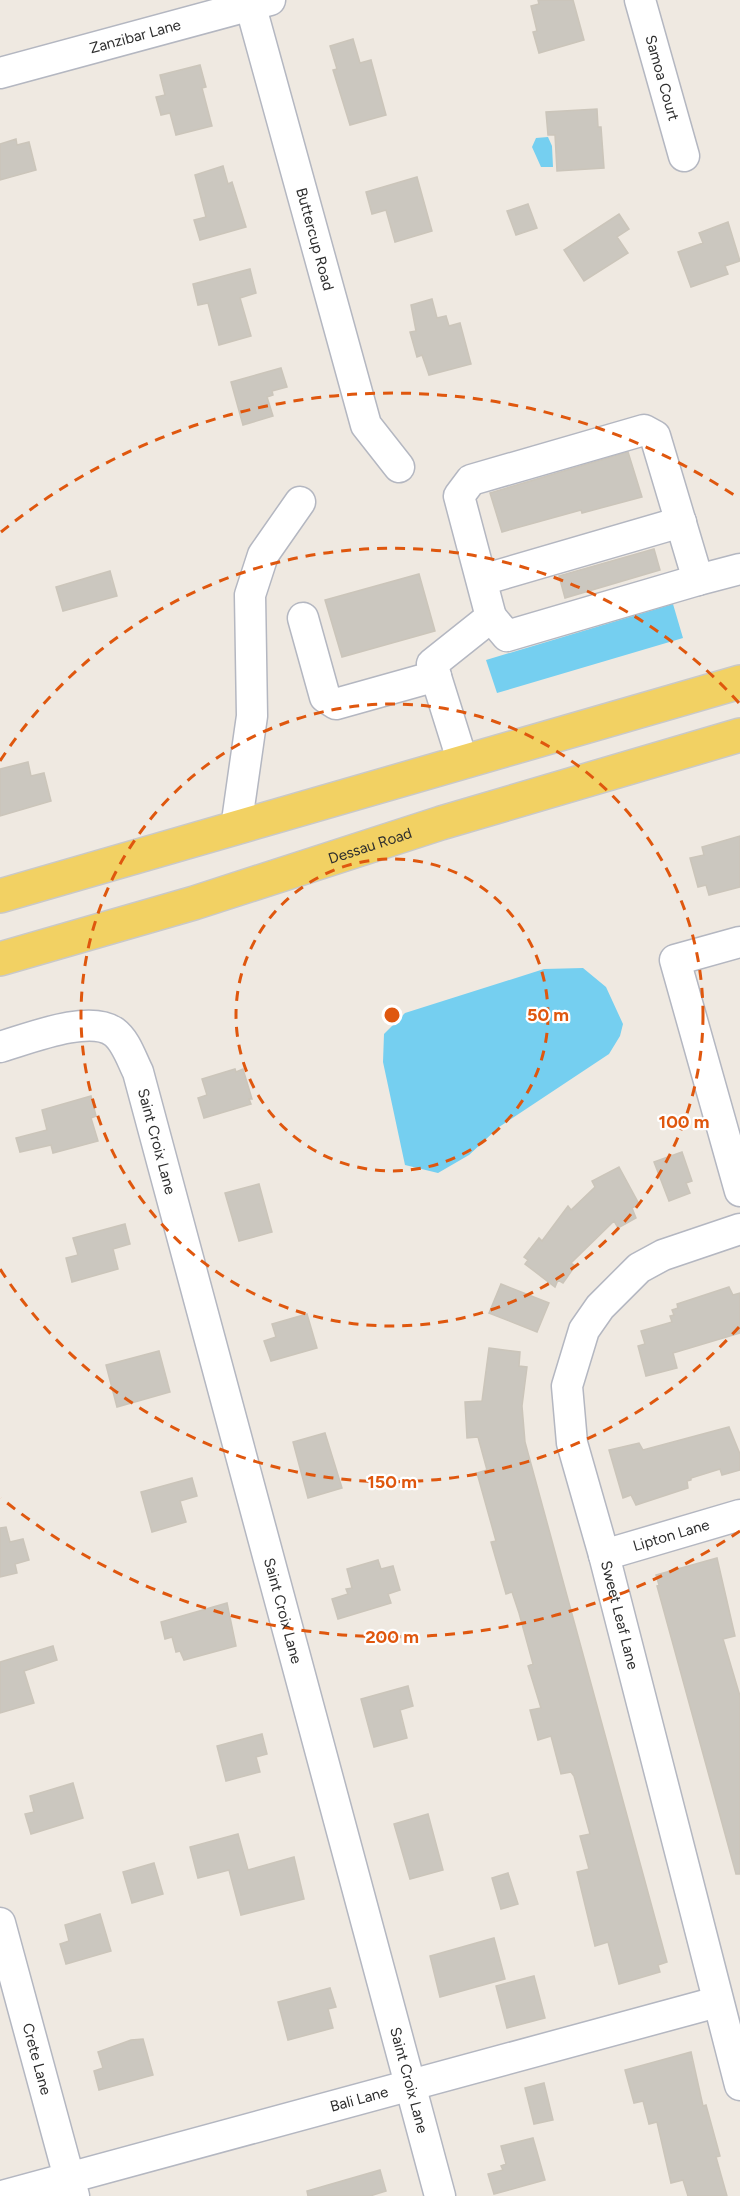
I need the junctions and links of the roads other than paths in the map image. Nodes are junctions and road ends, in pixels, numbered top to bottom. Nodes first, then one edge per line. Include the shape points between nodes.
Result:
1 (640, 0) edge
2 (256, 2) edge
3 (0, 73) edge
4 (684, 156) dead end
5 (399, 467) dead end
6 (300, 502) dead end
7 (681, 522) junction
8 (740, 568) edge
9 (482, 580) junction
10 (698, 580) junction
11 (491, 617) junction
12 (303, 618) dead end
13 (436, 676) junction
14 (740, 682) edge
15 (740, 735) edge
16 (463, 763) junction
17 (236, 828) junction
18 (0, 896) edge
19 (740, 942) edge
20 (0, 958) edge
21 (0, 1047) edge
22 (740, 1191) edge
23 (740, 1229) edge
24 (740, 1515) edge
25 (604, 1555) junction
26 (0, 1923) edge
27 (717, 2002) junction
28 (410, 2085) junction
29 (740, 2085) edge
30 (71, 2187) edge
31 (2, 2196) edge
32 (440, 2196) edge

1 - 4 street, Samoa Court
2 - 3 street, Zanzibar Lane
2 - 5 street, Buttercup Road via 366,426
6 - 17 street via 263,555 250,595 252,716
7 - 9 street
7 - 9 street via 655,436 644,430 471,480 459,496
7 - 10 street
8 - 10 street
9 - 11 street
10 - 11 street via 507,636
11 - 13 street via 432,664
12 - 13 street via 325,697 330,702 336,704
13 - 16 street
14 - 16 main road
15 - 20 main road, Dessau Road via 441,823 194,903
16 - 17 main road
17 - 18 main road
19 - 22 street via 675,960
21 - 28 street, Saint Croix Lane via 80,1025 95,1026 113,1031 126,1045 138,1072
23 - 25 street, Sweet Leaf Lane via 663,1255 639,1268 600,1307 584,1330 567,1386 572,1443
24 - 25 street, Lipton Lane
25 - 27 street, Sweet Leaf Lane
26 - 30 street, Crete Lane
27 - 28 street, Bali Lane
27 - 29 street, Sweet Leaf Lane
28 - 30 street, Bali Lane
28 - 32 street, Saint Croix Lane
30 - 31 street, Bali Lane

